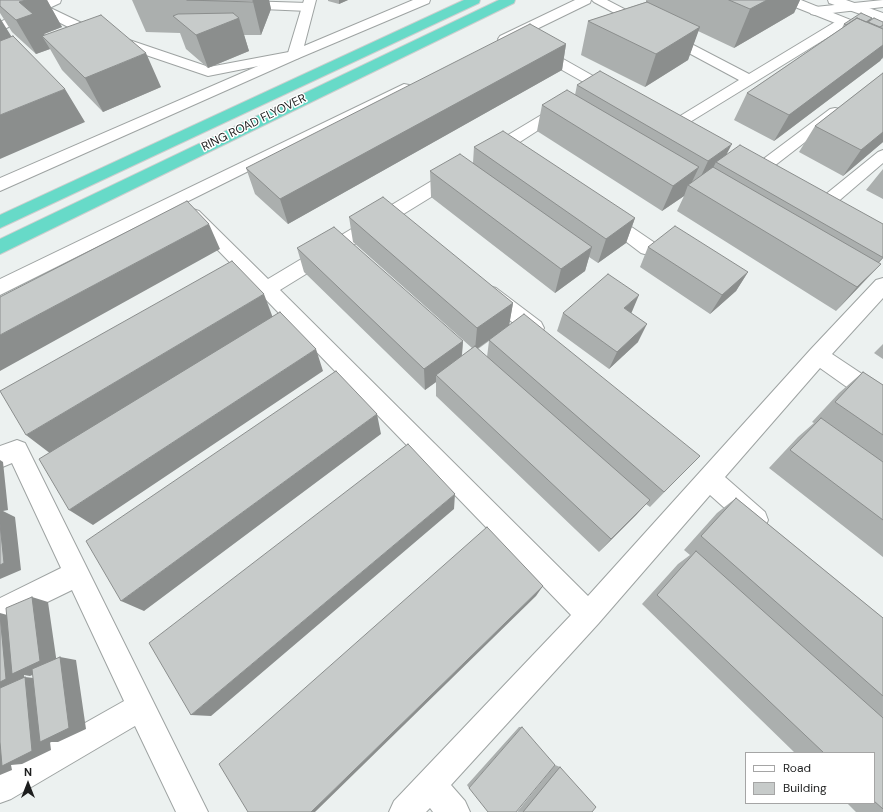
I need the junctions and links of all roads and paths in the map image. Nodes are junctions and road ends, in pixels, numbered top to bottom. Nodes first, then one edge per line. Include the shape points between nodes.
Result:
1 (25, 0) edge
2 (55, 0) edge
3 (424, 0) edge
4 (474, 0) edge
5 (509, 0) edge
6 (585, 0) edge
7 (598, 0) edge
8 (790, 0) edge
9 (834, 0) edge
10 (309, 3) edge
11 (883, 3) edge
12 (236, 5) dead end
13 (853, 7) junction
14 (40, 8) junction
15 (815, 11) junction
16 (883, 18) edge
17 (844, 22) junction
18 (2, 26) edge
19 (512, 35) junction
20 (883, 38) edge
21 (491, 46) edge
22 (294, 55) junction
23 (749, 80) junction
24 (420, 81) edge
25 (588, 93) junction
26 (626, 100) edge
27 (846, 103) edge
28 (672, 127) edge
29 (883, 155) edge
30 (755, 172) edge
31 (0, 185) edge
32 (178, 200) junction
33 (591, 207) edge
34 (821, 207) edge
35 (0, 222) edge
36 (0, 247) edge
37 (648, 248) edge
38 (477, 284) edge
39 (883, 285) edge
40 (0, 288) edge
41 (266, 289) junction
42 (534, 328) edge
43 (818, 355) junction
44 (883, 400) edge
45 (0, 457) edge
46 (709, 478) junction
47 (775, 537) edge
48 (76, 574) junction
49 (0, 612) edge
50 (589, 615) junction
51 (141, 707) junction
52 (430, 785) junction
53 (0, 788) edge
54 (192, 812) edge
55 (405, 812) edge
56 (454, 812) edge

1 - 18 street
2 - 14 street
3 - 22 street
4 - 35 highway, RING ROAD FLYOVER
5 - 36 highway, RING ROAD FLYOVER
6 - 19 street
7 - 23 lane
8 - 15 street
9 - 13 street
10 - 12 lane
10 - 22 street
11 - 13 lane
13 - 15 lane
13 - 16 street
14 - 18 street
14 - 22 street via 83,29 208,72
15 - 17 street
17 - 20 street
17 - 23 lane
19 - 21 street
19 - 25 street
22 - 31 street
23 - 28 lane
24 - 32 street
25 - 26 street
25 - 41 street via 510,149 473,163 394,220
27 - 30 lane
29 - 34 lane
32 - 40 street
32 - 41 street
33 - 37 street
38 - 42 street
39 - 43 street
41 - 50 street
43 - 44 street
43 - 46 street
45 - 48 street via 17,450
46 - 47 street
46 - 50 street
48 - 49 street
48 - 51 street
50 - 52 street
51 - 53 street
51 - 54 street
52 - 55 street
52 - 56 street

